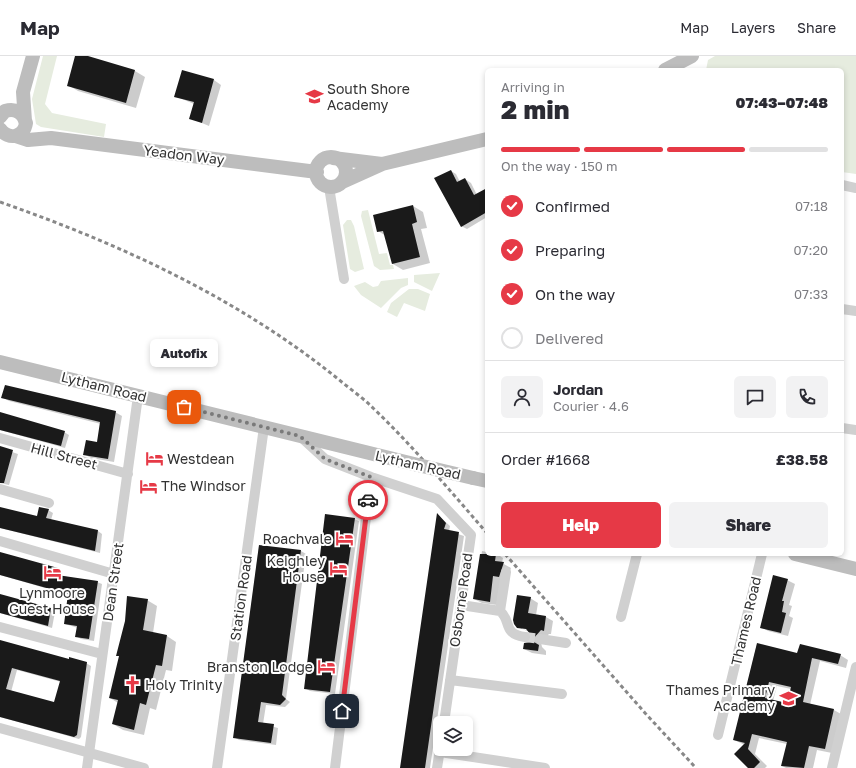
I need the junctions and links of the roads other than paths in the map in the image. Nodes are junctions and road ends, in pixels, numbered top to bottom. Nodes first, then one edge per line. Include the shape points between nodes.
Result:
1 (33, 56) edge
2 (692, 56) edge
3 (669, 68) edge
4 (23, 92) junction
5 (3, 112) edge
6 (25, 122) junction
7 (0, 129) edge
8 (16, 136) junction
9 (51, 138) junction
10 (485, 139) edge
11 (332, 157) junction
12 (382, 164) junction
13 (317, 172) junction
14 (336, 184) junction
15 (844, 185) edge
16 (856, 188) edge
17 (344, 279) dead end
18 (844, 309) edge
19 (856, 311) edge
20 (0, 362) edge
21 (138, 396) junction
22 (264, 427) junction
23 (844, 428) edge
24 (856, 430) edge
25 (300, 436) junction
26 (0, 438) edge
27 (128, 474) junction
28 (371, 477) junction
29 (485, 481) edge
30 (0, 489) edge
31 (48, 503) dead end
32 (0, 541) edge
33 (636, 556) edge
34 (762, 556) edge
35 (803, 556) edge
36 (856, 570) edge
37 (506, 572) dead end
38 (114, 574) junction
39 (461, 604) junction
40 (500, 611) junction
41 (621, 616) dead end
42 (0, 626) edge
43 (525, 638) tunnel mouth
44 (540, 640) tunnel mouth
45 (566, 643) dead end
46 (102, 654) junction
47 (856, 668) edge
48 (450, 680) junction
49 (562, 694) dead end
50 (852, 705) edge
51 (445, 716) edge
52 (0, 728) edge
53 (718, 735) dead end
54 (89, 752) junction
55 (439, 756) edge
56 (473, 756) edge
57 (87, 768) edge
58 (144, 768) edge
59 (216, 768) edge
60 (335, 768) edge
61 (438, 768) edge
62 (545, 768) edge
63 (832, 768) edge

1 - 4 street
2 - 3 street
4 - 5 street
4 - 6 street
5 - 6 street, Yeadon Way via 18,111
6 - 8 street via 23,131
6 - 9 street, Yeadon Way
7 - 8 street, Yeadon Way via 8,136
8 - 9 street, Yeadon Way via 28,140
9 - 13 street, Yeadon Way
10 - 12 street
11 - 12 street
11 - 13 street via 320,163
11 - 14 street via 344,164 346,173
12 - 14 street
13 - 14 street via 322,183
14 - 17 street
15 - 16 street
18 - 19 street
20 - 21 street, Lytham Road
21 - 22 street, Lytham Road
21 - 27 street, Dean Street
22 - 25 street, Lytham Road
22 - 59 street, Station Road
23 - 24 street
25 - 28 street via 325,459
25 - 29 street, Lytham Road, bridge
26 - 27 street, Hill Street
27 - 38 street, Dean Street
28 - 39 street, Osborne Road via 437,499 471,535
28 - 60 street
30 - 31 street
32 - 38 street
33 - 41 street
34 - 53 street, Thames Road
35 - 36 street
37 - 40 street
38 - 46 street, Dean Street
39 - 40 street
39 - 48 street, Osborne Road
40 - 43 street via 509,630
42 - 46 street
44 - 45 street
46 - 54 street, Dean Street
47 - 50 street
48 - 49 street
48 - 51 street, Osborne Road
50 - 63 street
52 - 54 street
54 - 57 street, Dean Street
54 - 58 street
55 - 61 street
56 - 62 street

